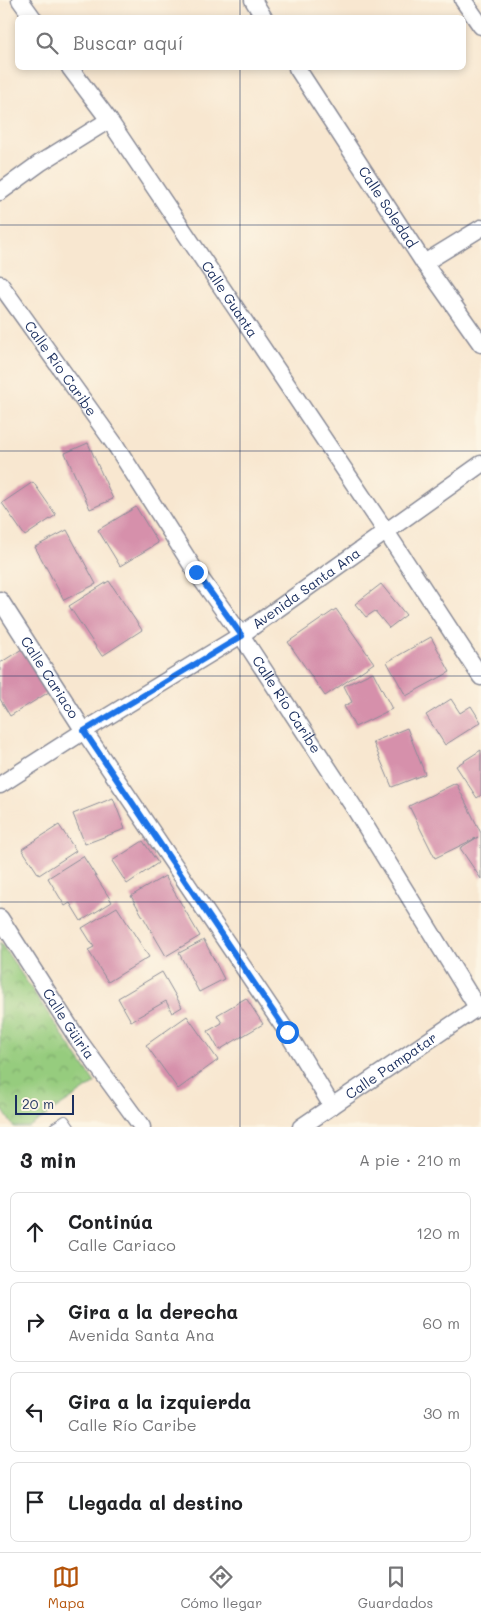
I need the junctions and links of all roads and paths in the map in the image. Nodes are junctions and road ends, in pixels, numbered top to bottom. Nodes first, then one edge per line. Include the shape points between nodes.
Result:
1 (20, 0) edge
2 (253, 0) edge
3 (463, 0) edge
4 (31, 15) edge
5 (262, 15) edge
6 (481, 26) edge
7 (72, 70) edge
8 (298, 70) edge
9 (109, 120) junction
10 (0, 192) edge
11 (481, 228) edge
12 (424, 263) junction
13 (0, 284) edge
14 (481, 344) edge
15 (481, 464) edge
16 (387, 532) junction
17 (0, 600) edge
18 (242, 636) junction
19 (481, 677) edge
20 (84, 731) junction
21 (0, 785) edge
22 (0, 918) edge
23 (479, 1006) edge
24 (332, 1106) junction
25 (54, 1127) edge
26 (70, 1127) edge
27 (142, 1127) edge
28 (301, 1127) edge

1 - 4 street
2 - 5 street
3 - 6 street
7 - 9 street, Calle Guanta
8 - 12 street, Calle Soledad
9 - 10 street
9 - 16 street, Calle Guanta
11 - 12 street
12 - 14 street, Calle Soledad
13 - 18 street, Calle Río Caribe via 116,446 196,572
15 - 16 street, Avenida Santa Ana
16 - 18 street, Avenida Santa Ana
16 - 19 street, Calle Guanta
17 - 20 street, Calle Cariaco
18 - 20 street, Avenida Santa Ana
18 - 23 street, Calle Río Caribe via 356,809
20 - 21 street, Avenida Santa Ana
20 - 24 street, Calle Cariaco via 287,1032
22 - 27 street, Calle Güiria via 77,1038
23 - 24 street, Calle Pampatar
24 - 28 street, Calle Pampatar
25 - 26 lane via 66,1120

